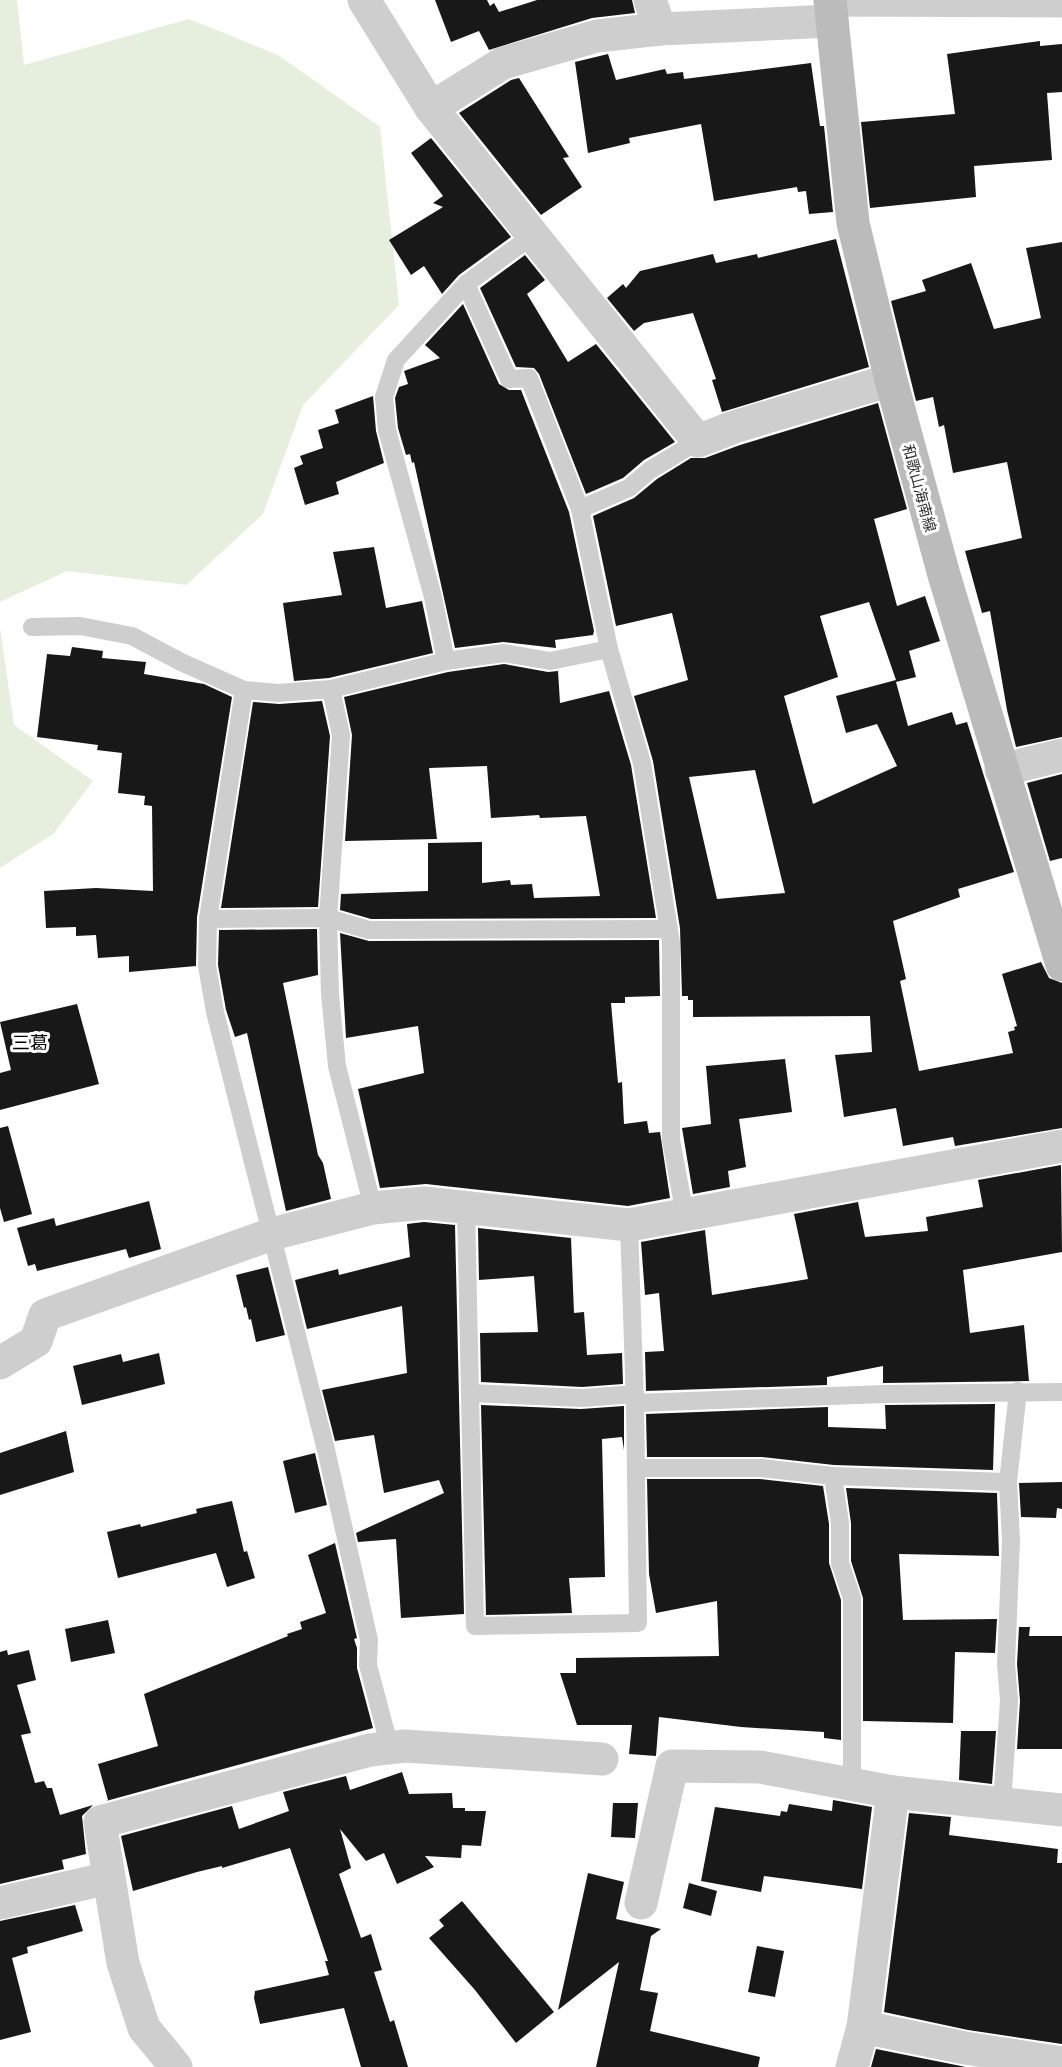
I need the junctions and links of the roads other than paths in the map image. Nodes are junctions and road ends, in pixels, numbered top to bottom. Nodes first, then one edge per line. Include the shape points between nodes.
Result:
1 (364, 0) edge
2 (1062, 1) edge
3 (831, 7) edge
4 (655, 15) edge
5 (431, 108) junction
6 (533, 235) junction
7 (466, 284) junction
8 (891, 380) junction
9 (698, 441) junction
10 (580, 509) junction
11 (32, 627) dead end
12 (609, 649) junction
13 (446, 661) junction
14 (331, 689) junction
15 (244, 690) junction
16 (1062, 755) edge
17 (1001, 770) junction
18 (328, 918) junction
19 (208, 919) junction
20 (669, 929) junction
21 (1062, 965) edge
22 (1062, 1146) edge
23 (373, 1208) junction
24 (466, 1208) junction
25 (684, 1215) junction
26 (629, 1226) junction
27 (272, 1234) junction
28 (0, 1363) edge
29 (1018, 1392) junction
30 (1062, 1392) edge
31 (471, 1393) junction
32 (635, 1399) junction
33 (636, 1468) junction
34 (834, 1476) junction
35 (1008, 1482) junction
36 (390, 1748) junction
37 (602, 1759) dead end
38 (852, 1784) junction
39 (893, 1792) junction
40 (1002, 1804) junction
41 (1062, 1810) edge
42 (109, 1878) junction
43 (641, 1903) dead end
44 (0, 1904) edge
45 (862, 2027) junction
46 (1062, 2063) edge
47 (176, 2067) edge
48 (852, 2067) edge

1 - 5 street
2 - 3 street
3 - 4 street
3 - 8 main road, 和歌山海南線 via 853,222
4 - 5 street via 503,63
5 - 6 street
6 - 7 lane
6 - 9 street
7 - 10 lane via 509,379 529,378
7 - 13 lane via 396,360 384,397 387,430 433,597
8 - 9 street
8 - 17 main road, 和歌山海南線
9 - 10 lane via 650,470 629,488
10 - 12 lane
11 - 15 lane via 80,626 132,636
12 - 13 lane via 549,661 504,653
12 - 20 lane via 642,763
13 - 14 lane
14 - 15 lane via 278,693
14 - 18 lane via 341,735
15 - 19 lane
16 - 17 street
17 - 21 main road, 和歌山海南線
18 - 19 lane
18 - 20 lane via 369,930
18 - 23 lane via 337,1066
19 - 27 lane via 207,966 215,1011
20 - 25 lane via 671,1140
22 - 25 street
23 - 24 street via 424,1203
23 - 27 street
24 - 26 street
24 - 31 lane
25 - 26 street
26 - 32 lane
27 - 28 street via 45,1315 36,1341
27 - 36 lane via 326,1450 369,1640 368,1665
29 - 30 lane
29 - 32 lane
29 - 35 lane
31 - 32 lane
31 - 33 lane via 475,1626 638,1623
32 - 33 lane
33 - 34 lane via 761,1468
34 - 35 lane
34 - 38 lane via 840,1563 852,1598
35 - 40 lane via 1009,1700
36 - 37 street
36 - 42 street via 370,1750 100,1822
38 - 39 street
38 - 43 street via 760,1767 672,1766
39 - 40 street
39 - 45 street
40 - 41 street
42 - 44 street
42 - 47 street via 123,1963 144,2028
45 - 46 street
45 - 48 street

